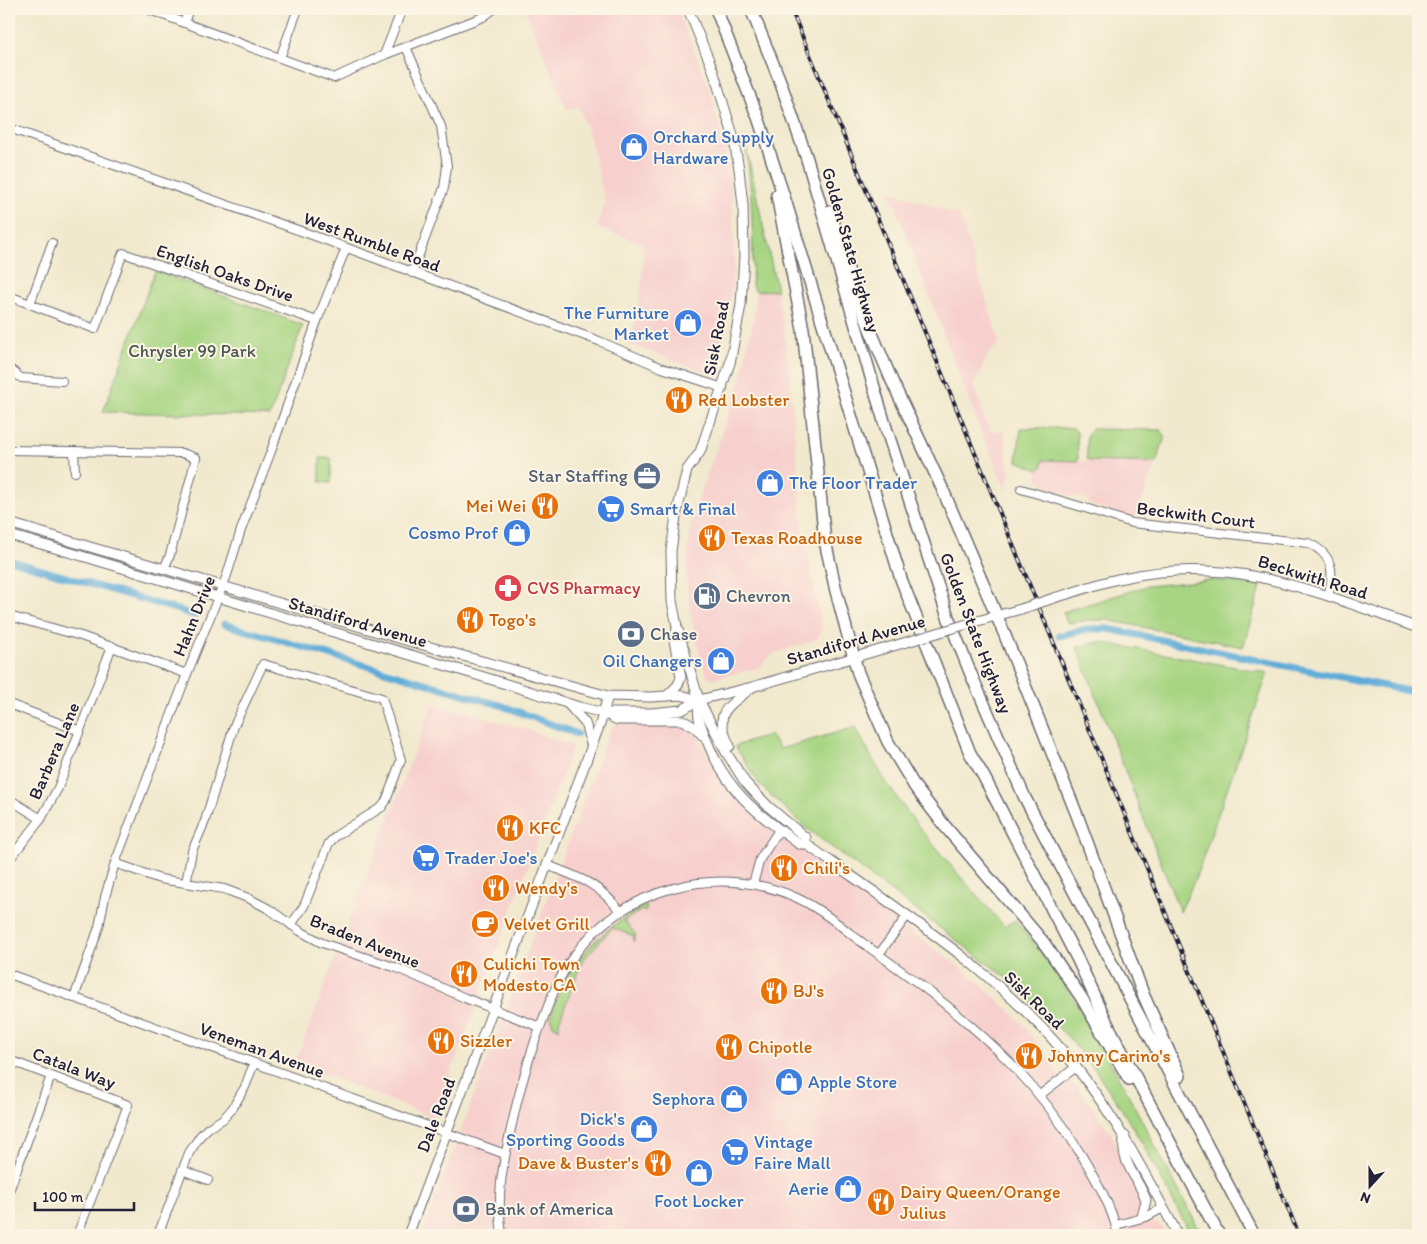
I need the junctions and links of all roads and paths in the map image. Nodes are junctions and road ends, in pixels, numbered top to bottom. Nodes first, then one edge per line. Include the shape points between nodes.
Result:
1 (147, 9) edge
2 (189, 9) edge
3 (298, 9) edge
4 (402, 9) edge
5 (494, 9) edge
6 (688, 9) edge
7 (716, 9) edge
8 (751, 9) edge
9 (184, 23) junction
10 (406, 47) junction
11 (384, 55) junction
12 (280, 58) junction
13 (780, 81) junction
14 (759, 120) junction
15 (9, 128) edge
16 (52, 243) dead end
17 (346, 248) junction
18 (412, 273) junction
19 (9, 296) edge
20 (30, 304) junction
21 (317, 321) junction
22 (9, 368) edge
23 (62, 381) dead end
24 (723, 388) junction
25 (9, 450) edge
26 (74, 451) junction
27 (75, 472) dead end
28 (1021, 489) dead end
29 (9, 523) edge
30 (9, 535) edge
31 (164, 568) junction
32 (222, 587) junction
33 (1328, 596) junction
34 (218, 597) junction
35 (1021, 609) joint
36 (9, 616) edge
37 (997, 616) junction
38 (677, 626) junction
39 (1418, 628) edge
40 (112, 646) junction
41 (854, 657) junction
42 (187, 674) junction
43 (752, 687) junction
44 (608, 696) junction
45 (667, 696) junction
46 (699, 700) junction
47 (566, 702) junction
48 (9, 704) edge
49 (604, 713) junction
50 (80, 731) junction
51 (707, 740) junction
52 (592, 747) junction
53 (9, 798) edge
54 (769, 807) junction
55 (41, 819) junction
56 (779, 830) junction
57 (806, 844) junction
58 (9, 860) edge
59 (115, 863) junction
60 (547, 864) junction
61 (186, 883) junction
62 (753, 884) junction
63 (621, 912) junction
64 (907, 916) junction
65 (291, 925) junction
66 (879, 954) junction
67 (9, 974) edge
68 (74, 998) junction
69 (492, 1010) junction
70 (540, 1027) junction
71 (9, 1060) edge
72 (254, 1062) junction
73 (1076, 1066) junction
74 (51, 1076) junction
75 (1040, 1095) junction
76 (446, 1133) junction
77 (1125, 1136) junction
78 (505, 1154) junction
79 (182, 1170) junction
80 (208, 1180) dead end
81 (9, 1191) edge
82 (1163, 1208) junction
83 (1208, 1214) junction
84 (1142, 1217) junction
85 (1116, 1225) junction
86 (1253, 1232) edge
87 (77, 1235) edge
88 (158, 1235) edge
89 (408, 1235) edge
90 (502, 1235) edge
91 (1118, 1235) edge
92 (1178, 1235) edge
93 (1219, 1235) edge

1 - 9 street
2 - 9 street
3 - 12 street
4 - 11 street
5 - 10 street via 482,17
6 - 24 main road, Sisk Road via 728,116 743,205 741,305
7 - 14 highway
8 - 13 highway, Golden State Highway
9 - 12 street
10 - 11 street
10 - 18 street via 441,126 448,166 444,188
11 - 12 street via 334,78
13 - 37 highway via 813,158 870,330
13 - 86 highway, Golden State Highway via 807,159 883,419 948,617 970,672 1025,798
14 - 41 highway via 799,305 824,541
14 - 83 highway via 901,579 970,753
15 - 17 street, West Rumble Road
16 - 20 street
17 - 18 street, West Rumble Road
17 - 21 street, Hahn Drive
18 - 24 street, West Rumble Road
19 - 20 street
20 - 21 street, English Oaks Drive via 95,330 123,253
21 - 32 street, Hahn Drive
22 - 23 street via 21,378
24 - 38 main road, Sisk Road via 700,452 687,470 676,516 671,573
25 - 26 street
26 - 27 street
26 - 31 street via 182,453 196,458
28 - 33 street, Beckwith Court via 1132,523 1308,543 1324,552 1331,566 1332,582
29 - 31 main road, Standiford Avenue
30 - 34 main road, Standiford Avenue
31 - 32 main road, Standiford Avenue
32 - 34 street, Hahn Drive
32 - 44 main road, Standiford Avenue
33 - 35 main road, Beckwith Road, bridge via 1264,577 1186,570 1122,578
33 - 39 main road, Beckwith Road
34 - 42 street, Hahn Drive
34 - 47 main road, Standiford Avenue
35 - 37 main road, Standiford Avenue
36 - 40 street
37 - 41 main road, Standiford Avenue, bridge
37 - 86 highway via 1077,815 1143,994 1179,1074 1227,1166
38 - 45 main road via 674,640 681,677
38 - 46 main road, Sisk Road
40 - 42 street
40 - 50 street, Barbera Lane
41 - 43 main road, Standiford Avenue
41 - 83 highway via 874,712 901,766 929,806 1062,968 1105,1037 1170,1156
42 - 59 street, Hahn Drive
43 - 46 main road, Standiford Avenue
43 - 54 main road via 726,708 721,724 735,756
44 - 45 main road, Standiford Avenue
44 - 49 main road, Dale Road
45 - 46 main road, Standiford Avenue via 681,695
46 - 49 main road, Standiford Avenue via 682,710
46 - 51 main road, Sisk Road via 698,718
46 - 54 main road, Sisk Road via 745,782
47 - 49 main road, Standiford Avenue
47 - 52 main road via 585,723
48 - 50 street
49 - 51 main road via 617,720 684,721
49 - 52 main road, Dale Road
50 - 55 street, Barbera Lane via 58,788
51 - 56 main road, Sisk Road via 729,784
52 - 60 main road, Dale Road
53 - 55 street
54 - 57 main road, Sisk Road via 806,838
55 - 58 street, Barbera Lane
56 - 57 main road, Sisk Road via 799,844
56 - 62 street via 763,853
57 - 64 main road, Sisk Road
59 - 61 street, Braden Avenue via 160,879
59 - 68 street, Hahn Drive via 99,927
60 - 63 street via 590,882
60 - 69 main road, Dale Road
61 - 65 street, Braden Avenue via 224,889 248,898
61 - 65 street via 192,851 205,821 234,726 263,664 382,698 401,760 386,802 329,843 304,906
62 - 63 street via 721,881 684,886 656,893
62 - 66 street via 803,901
63 - 70 street via 596,931 574,956 557,985
64 - 66 street
64 - 73 main road, Sisk Road via 999,988
65 - 69 street, Braden Avenue via 322,943 397,968
66 - 75 street via 967,1021
67 - 68 street, Veneman Avenue
68 - 72 street, Veneman Avenue
69 - 70 street, Braden Avenue
69 - 76 main road, Dale Road
70 - 78 street via 523,1078
71 - 74 street, Catala Way
72 - 76 street, Veneman Avenue
72 - 79 street via 240,1098 223,1119 200,1136
73 - 75 street
73 - 77 main road, Sisk Road
74 - 81 street
74 - 87 street, Catala Way via 128,1105
75 - 85 street via 1089,1168
76 - 78 street, Veneman Avenue
76 - 89 main road, Dale Road
77 - 82 main road, Sisk Road
77 - 84 main road via 1122,1145 1127,1164 1146,1199
78 - 90 street via 499,1213
79 - 80 street
79 - 88 street
82 - 84 street
82 - 92 main road, Sisk Road
83 - 93 highway
84 - 85 street
85 - 91 street

